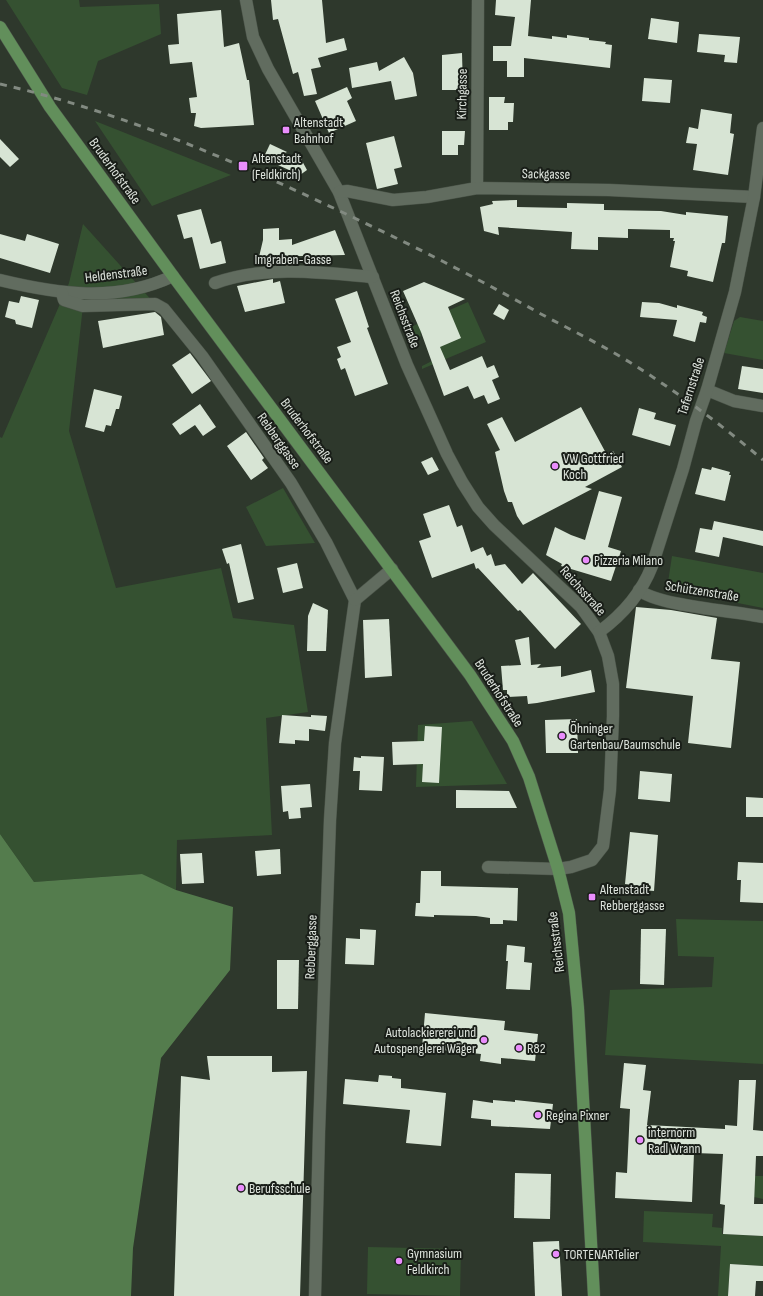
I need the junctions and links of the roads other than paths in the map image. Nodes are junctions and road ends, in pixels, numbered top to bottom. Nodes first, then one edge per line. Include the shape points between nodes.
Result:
1 (246, 0) edge
2 (478, 0) edge
3 (0, 27) edge
4 (763, 128) edge
5 (477, 188) junction
6 (339, 192) junction
7 (754, 197) junction
8 (173, 276) junction
9 (373, 277) junction
10 (0, 280) edge
11 (215, 283) dead end
12 (62, 293) junction
13 (164, 309) joint
14 (707, 390) junction
15 (763, 406) edge
16 (392, 569) junction
17 (639, 590) junction
18 (355, 600) junction
19 (763, 617) edge
20 (600, 632) junction
21 (488, 867) dead end
22 (558, 869) junction
23 (315, 1296) edge
24 (594, 1296) edge

1 - 6 street, Reichsstraße via 254,37 268,69
2 - 5 street, Kirchgasse
3 - 8 main road, Bruderhofstraße via 50,107
4 - 7 street, Tafernstraße
5 - 6 street, Sackgasse via 399,200 347,191
5 - 7 street, Sackgasse via 614,190
6 - 9 street, Reichsstraße
7 - 14 street, Tafernstraße via 735,292
8 - 12 street, Heldenstraße via 155,285 118,292 93,295
8 - 16 main road, Bruderhofstraße
9 - 11 street, Imgraben-Gasse via 311,271 266,271 234,276
9 - 20 street, Reichsstraße via 427,412 474,501 494,525 581,607
10 - 12 street, Heldenstraße
12 - 13 street, Heldenstraße via 64,300 83,306 155,304
13 - 18 street, Rebberggasse via 202,356 291,483 326,542
14 - 15 street via 734,401
14 - 17 street, Tafernstraße via 652,566
16 - 18 street
16 - 22 main road, Bruderhofstraße via 470,675 513,741 529,777
17 - 19 street, Schützenstraße via 644,595 663,601
17 - 20 street, Tafernstraße
18 - 23 street, Rebberggasse via 335,744 331,813
20 - 22 street, Reichsstraße via 610,664 613,716 610,790 603,846 597,855 585,864
21 - 22 street
22 - 24 main road, Reichsstraße via 572,933

